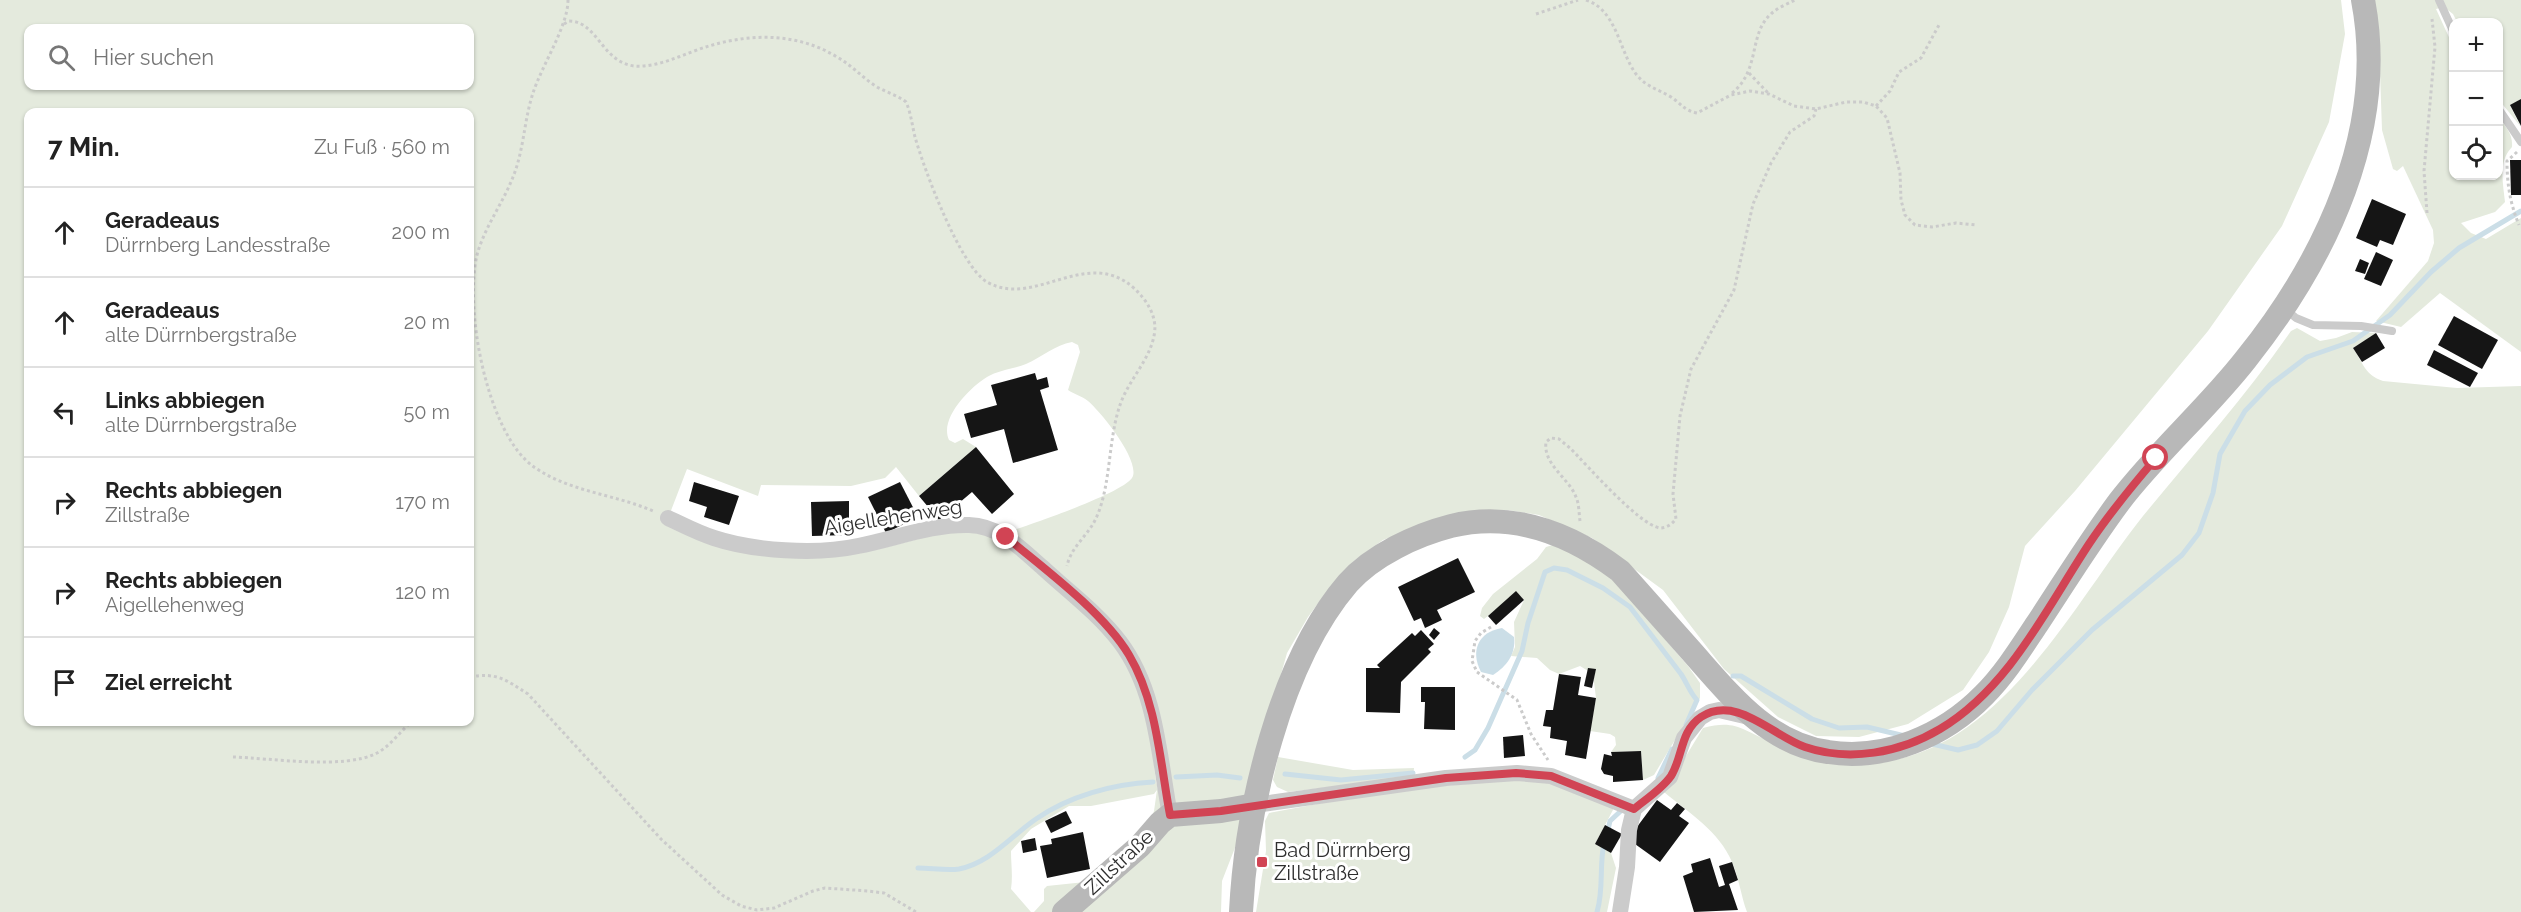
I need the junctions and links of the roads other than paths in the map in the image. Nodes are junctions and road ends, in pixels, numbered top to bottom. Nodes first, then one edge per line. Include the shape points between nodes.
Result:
1 (2363, 0) edge
2 (2439, 0) edge
3 (2449, 22) edge
4 (2503, 114) edge
5 (2521, 142) edge
6 (2284, 308) junction
7 (2392, 331) dead end
8 (668, 518) road end
9 (1710, 672) junction
10 (1710, 712) junction
11 (1755, 719) junction
12 (1255, 805) junction
13 (1629, 807) junction
14 (1170, 815) junction
15 (1064, 912) edge
16 (1241, 912) edge
17 (1620, 912) edge

1 - 6 main road via 2369,77 2364,119 2351,170 2319,248
2 - 3 lane
4 - 5 lane
6 - 7 lane via 2313,325
6 - 11 main road via 2245,361 2121,500 2007,668 1984,696 1960,715 1913,742 1888,751 1857,754 1804,747
8 - 14 street, Aigellehenweg via 716,539 799,550 855,547 938,527 983,526 995,530 1069,591 1120,642 1139,674 1152,716
9 - 10 street via 1718,697
9 - 11 main road
9 - 12 main road via 1620,571 1597,553 1529,524 1466,522 1431,531 1373,561 1349,582 1319,623 1287,694
10 - 11 street via 1729,711
10 - 13 street via 1688,732 1670,777
12 - 13 street, Zillstraße via 1446,778 1516,773 1551,776
12 - 14 main road, Zillstraße
12 - 16 main road
13 - 17 street via 1627,867
14 - 15 main road, Zillstraße

